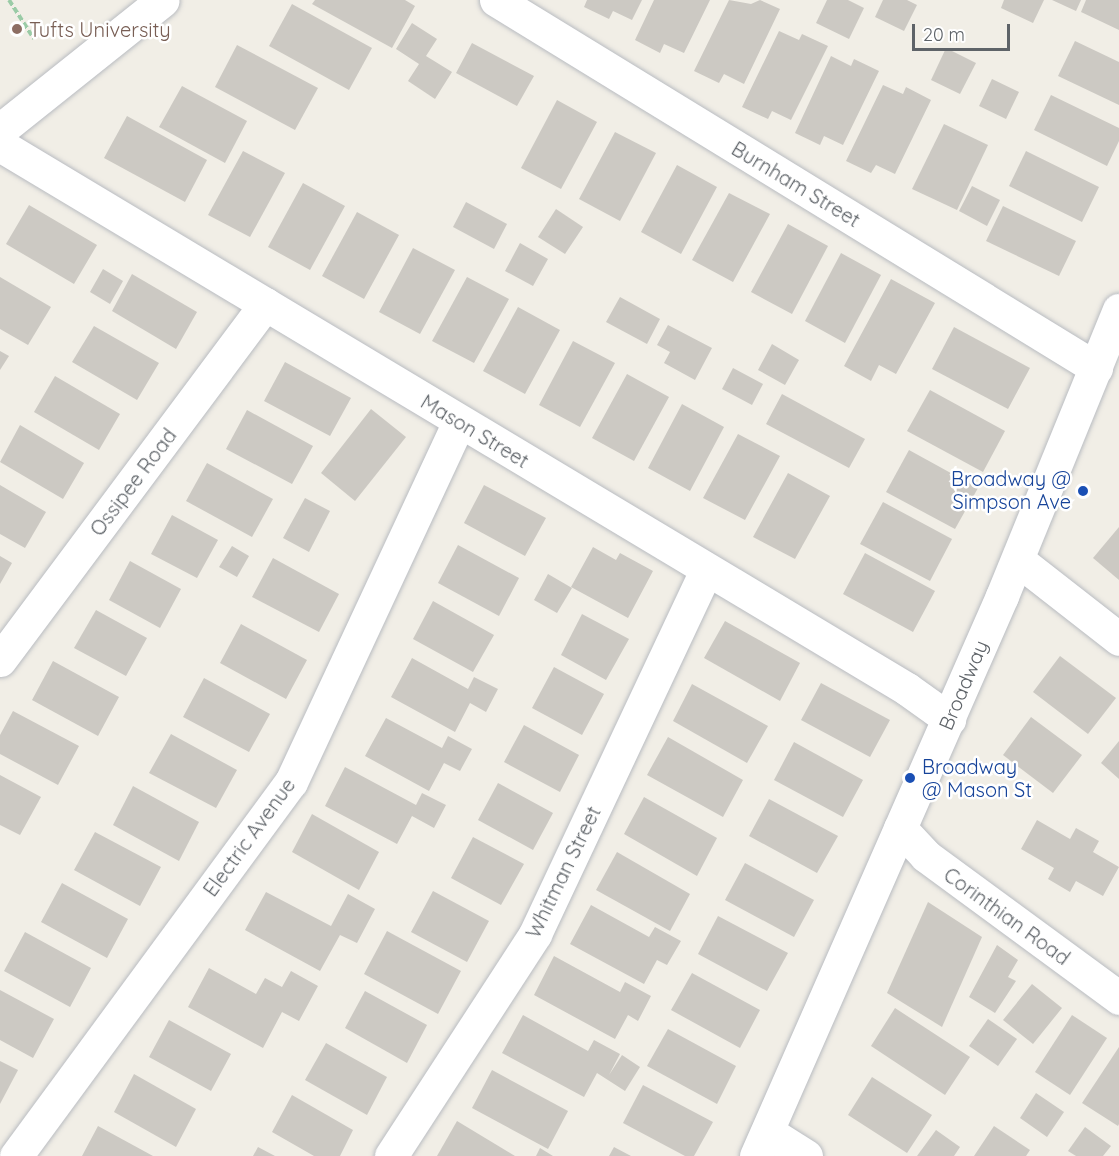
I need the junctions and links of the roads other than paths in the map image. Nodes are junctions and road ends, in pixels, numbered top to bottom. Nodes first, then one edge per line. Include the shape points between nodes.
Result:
1 (163, 0) edge
2 (496, 0) edge
3 (0, 130) edge
4 (0, 145) edge
5 (265, 304) junction
6 (1119, 310) edge
7 (1096, 368) junction
8 (459, 422) junction
9 (1018, 560) junction
10 (706, 571) junction
11 (1119, 639) edge
12 (0, 660) edge
13 (949, 719) junction
14 (900, 828) junction
15 (1119, 998) edge
16 (762, 1144) edge
17 (16, 1156) edge
18 (391, 1156) edge
19 (806, 1156) edge

1 - 3 street
2 - 7 street, Burnham Street
4 - 5 street, Mason Street
5 - 8 street, Mason Street
5 - 12 street, Ossipee Road
6 - 7 street, Broadway
7 - 9 street, Broadway
8 - 10 street, Mason Street
8 - 17 street, Electric Avenue via 291,782
9 - 11 street
9 - 13 street, Broadway
10 - 13 street, Mason Street via 907,689
10 - 18 street, Whitman Street via 534,934
13 - 14 street, Broadway
14 - 15 street, Corinthian Road via 926,856
14 - 16 street, Broadway
16 - 19 street

